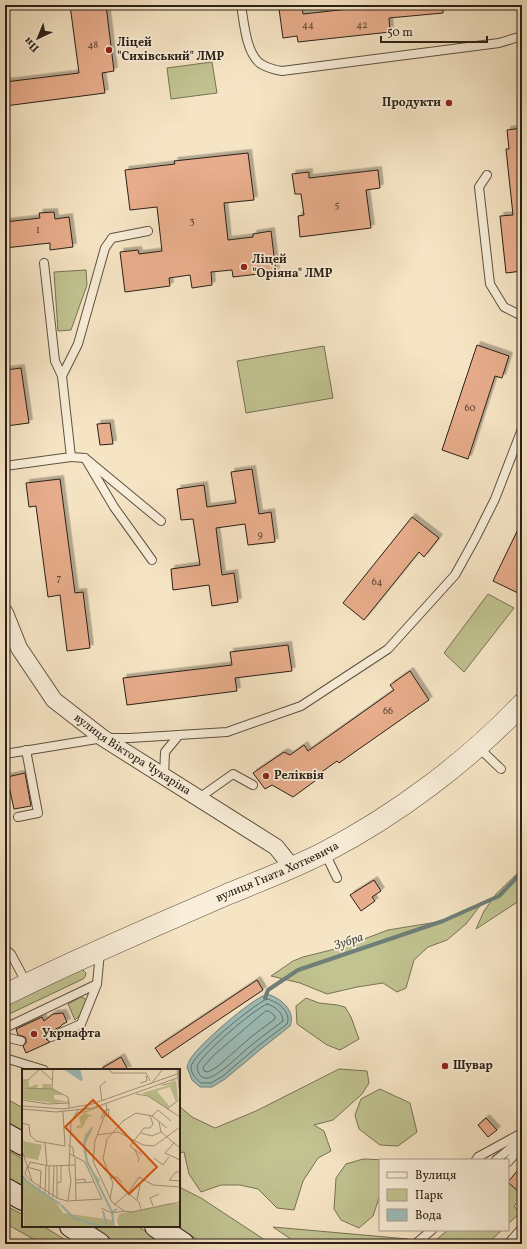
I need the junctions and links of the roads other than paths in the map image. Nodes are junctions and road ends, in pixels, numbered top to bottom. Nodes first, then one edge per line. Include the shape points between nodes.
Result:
1 (241, 5) edge
2 (522, 36) edge
3 (487, 174) dead end
4 (148, 231) dead end
5 (44, 263) dead end
6 (522, 316) edge
7 (62, 376) junction
8 (522, 429) edge
9 (71, 457) junction
10 (84, 458) junction
11 (5, 466) edge
12 (161, 520) dead end
13 (152, 560) dead end
14 (5, 613) edge
15 (522, 704) edge
16 (178, 735) junction
17 (103, 738) junction
18 (478, 746) junction
19 (26, 750) junction
20 (5, 754) edge
21 (501, 769) dead end
22 (164, 776) junction
23 (254, 785) dead end
24 (199, 798) junction
25 (18, 817) dead end
26 (324, 852) junction
27 (292, 867) junction
28 (337, 878) dead end
29 (5, 948) edge
30 (100, 949) junction
31 (26, 984) junction
32 (97, 984) junction
33 (5, 995) edge
34 (5, 1028) edge
35 (5, 1037) edge
36 (51, 1037) dead end
37 (21, 1041) dead end
38 (5, 1058) edge
39 (41, 1069) edge
40 (522, 1132) edge
41 (5, 1134) edge
42 (522, 1139) edge
43 (22, 1143) edge
44 (522, 1146) edge
45 (477, 1159) edge
46 (497, 1159) edge
47 (509, 1161) edge
48 (5, 1190) edge
49 (22, 1198) edge
50 (73, 1227) edge
51 (158, 1227) edge
52 (522, 1228) edge
53 (431, 1231) edge
54 (99, 1244) edge
55 (183, 1244) edge
56 (415, 1244) edge
57 (508, 1244) edge

1 - 2 lane via 249,46 254,57 260,64 282,71 499,43
3 - 6 lane via 479,187 490,284 504,307
4 - 7 lane via 112,238 105,248 78,344
5 - 7 lane via 55,361
7 - 9 lane
8 - 16 lane via 495,499 455,575 388,649 301,706 227,732
9 - 10 lane
9 - 11 lane
10 - 12 lane
10 - 13 lane via 114,507
14 - 17 street, вулиця Віктора Чукаріна via 19,648 54,700
15 - 18 street, вулиця Гната Хоткевича
16 - 17 lane
16 - 22 lane via 166,752
17 - 19 lane
17 - 22 street, вулиця Віктора Чукаріна
18 - 21 lane
18 - 26 street, вулиця Гната Хоткевича via 422,791 360,832
19 - 20 lane
19 - 25 lane via 38,813
22 - 24 street, вулиця Віктора Чукаріна
23 - 24 lane via 233,774
24 - 27 street, вулиця Віктора Чукаріна via 276,847
26 - 27 street, вулиця Гната Хоткевича
26 - 28 lane
27 - 30 street, вулиця Гната Хоткевича
29 - 31 lane via 11,954
30 - 31 street, вулиця Гната Хоткевича
30 - 32 lane
31 - 33 street, вулиця Гната Хоткевича
32 - 34 lane
32 - 36 lane via 81,1024
35 - 37 lane
38 - 39 lane
40 - 45 lane
41 - 43 main road
42 - 46 lane
44 - 47 lane
48 - 49 main road
50 - 54 main road
51 - 55 main road
52 - 57 lane
53 - 56 lane

